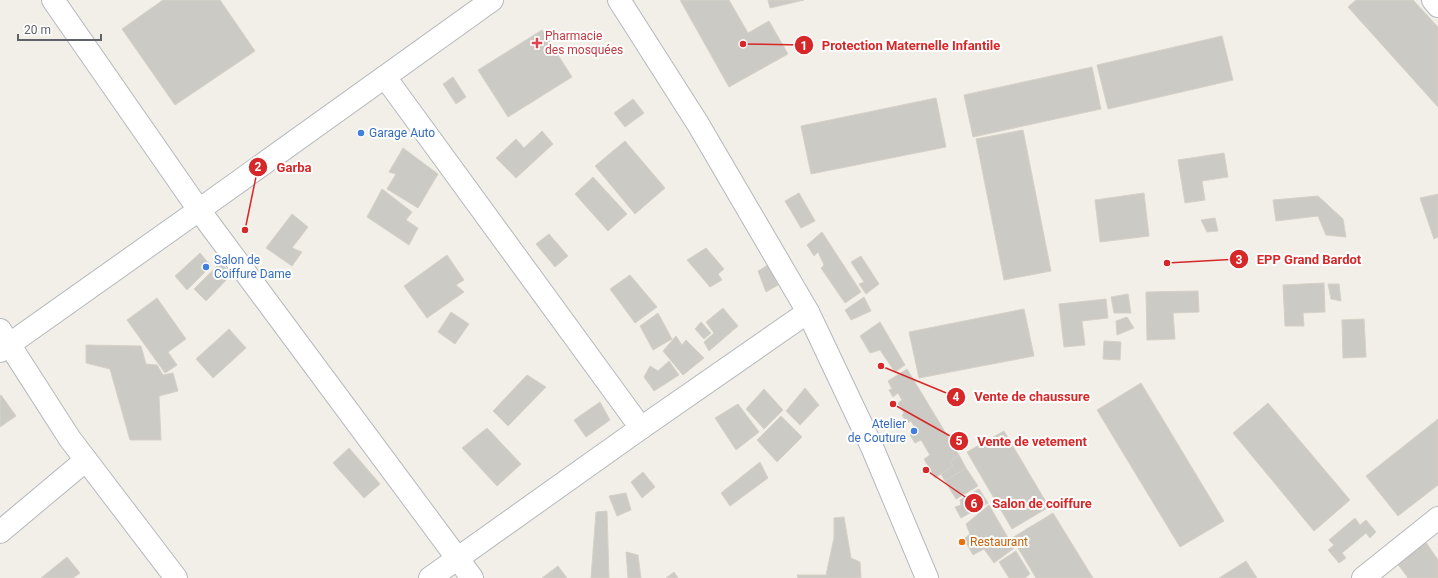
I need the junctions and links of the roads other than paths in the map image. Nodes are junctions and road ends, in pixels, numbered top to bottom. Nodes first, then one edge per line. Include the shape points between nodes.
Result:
1 (53, 0) edge
2 (492, 0) edge
3 (619, 0) edge
4 (1433, 0) edge
5 (1438, 6) edge
6 (385, 76) junction
7 (199, 210) junction
8 (808, 312) junction
9 (3, 342) edge
10 (641, 428) junction
11 (86, 460) junction
12 (1438, 518) edge
13 (0, 532) edge
14 (458, 558) junction
15 (176, 578) edge
16 (430, 578) edge
17 (472, 578) edge
18 (927, 578) edge
19 (1363, 578) edge

1 - 7 street
2 - 6 street
3 - 8 street via 698,124
4 - 5 street
6 - 7 street
6 - 10 street
7 - 9 street
7 - 14 street
8 - 10 street
8 - 18 street via 872,447
9 - 11 street
10 - 14 street
11 - 13 street
11 - 15 street
12 - 19 street
14 - 16 street
14 - 17 street

